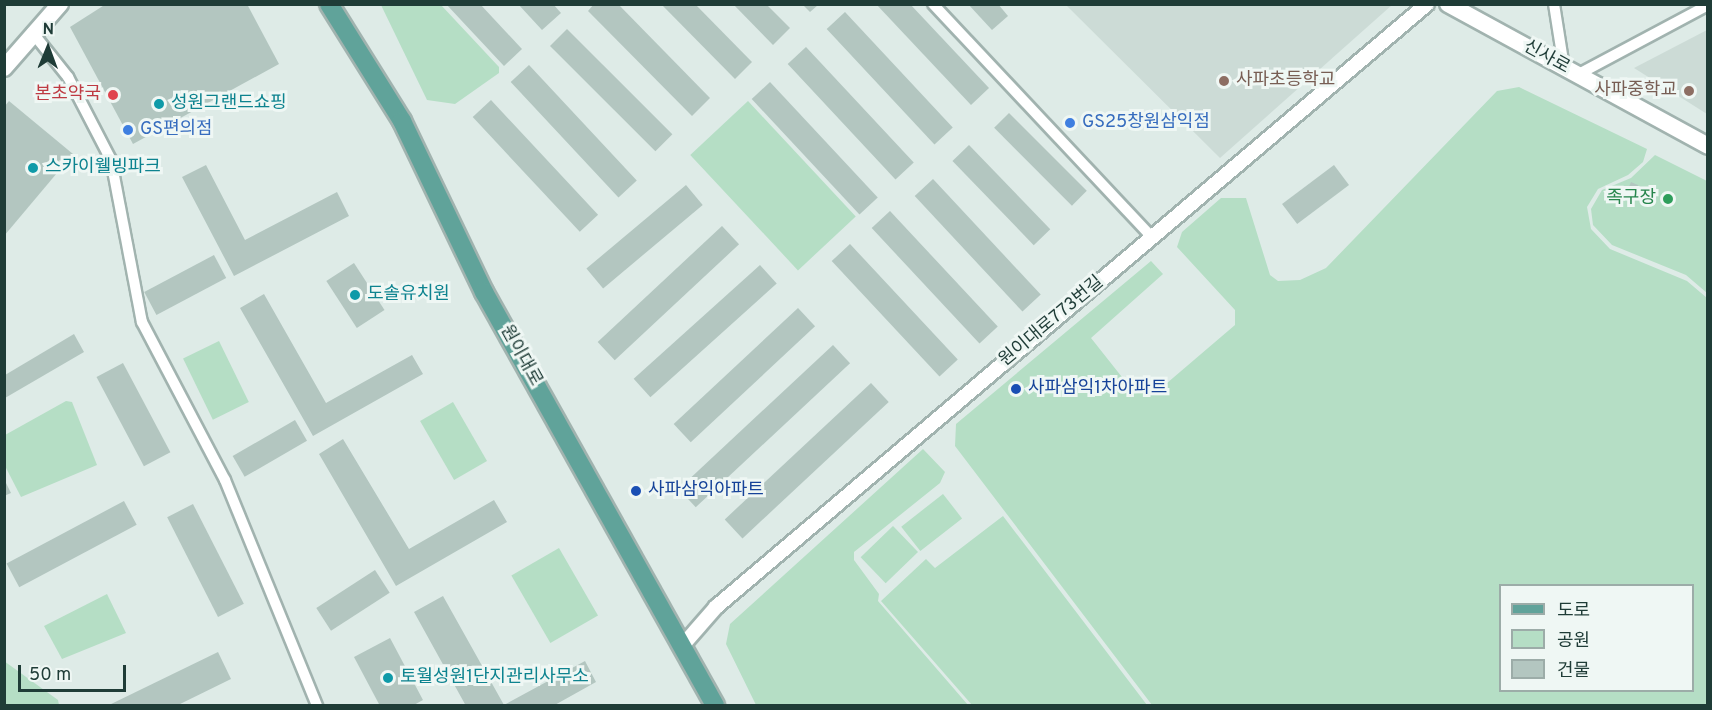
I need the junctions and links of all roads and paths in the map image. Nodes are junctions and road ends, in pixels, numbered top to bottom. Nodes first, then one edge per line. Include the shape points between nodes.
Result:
1 (60, 4) edge
2 (329, 4) edge
3 (933, 4) edge
4 (1427, 4) edge
5 (1448, 4) edge
6 (1554, 4) edge
7 (1707, 6) edge
8 (32, 32) junction
9 (4, 68) edge
10 (1570, 71) junction
11 (1707, 146) edge
12 (1152, 237) junction
13 (682, 646) junction
14 (317, 705) edge
15 (715, 705) edge

1 - 8 main road
2 - 13 main road, 원이대로 via 402,121 484,292
3 - 12 street
4 - 12 street, 원이대로773번길
5 - 10 main road, 신사로
6 - 10 street
7 - 10 street
8 - 9 main road
8 - 14 street via 68,77 111,160 142,322 225,480
10 - 11 main road, 신사로
12 - 13 street, 원이대로773번길 via 716,607
13 - 15 main road, 원이대로

